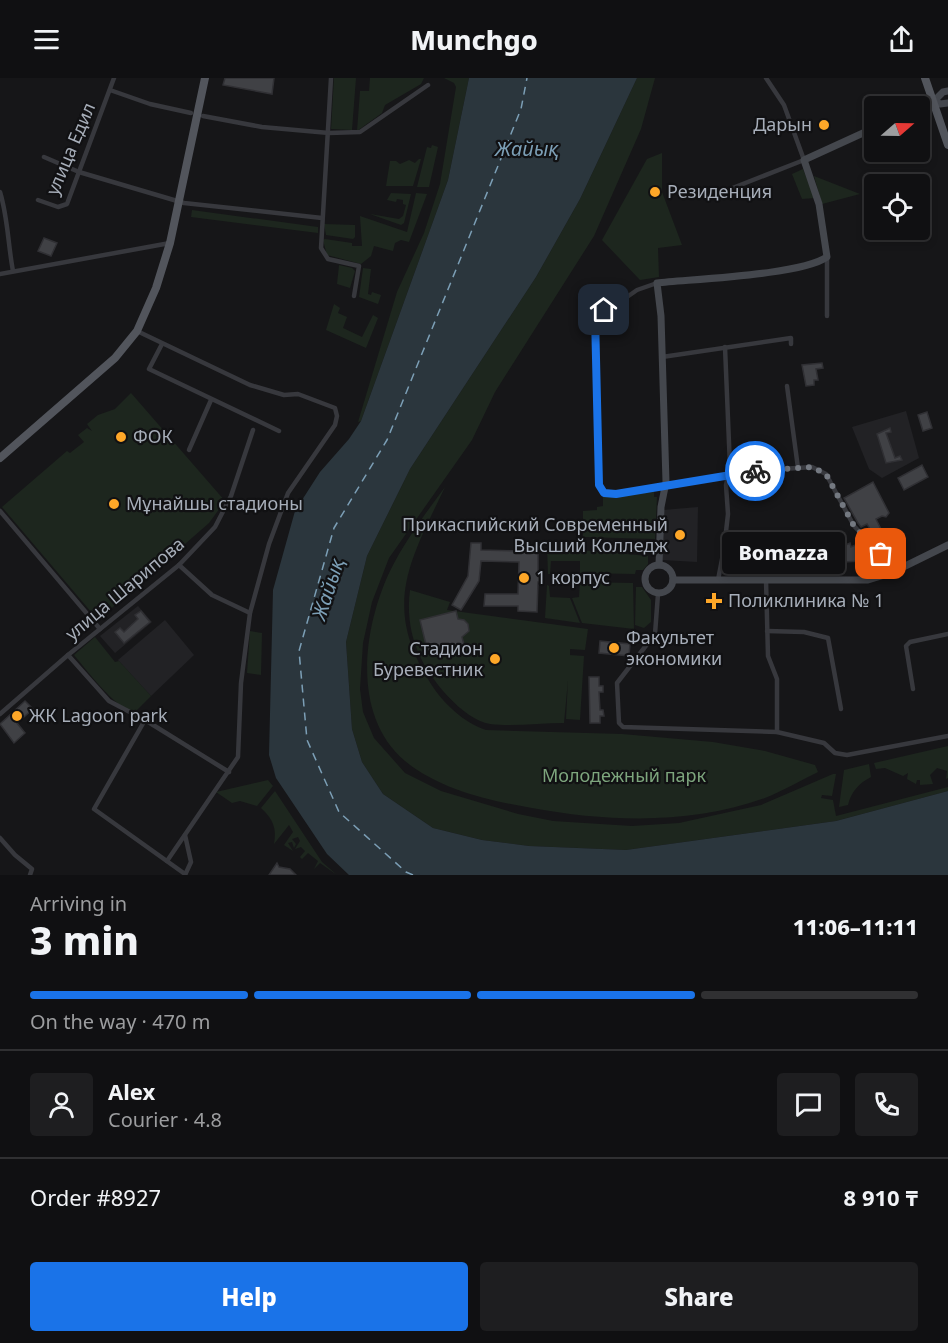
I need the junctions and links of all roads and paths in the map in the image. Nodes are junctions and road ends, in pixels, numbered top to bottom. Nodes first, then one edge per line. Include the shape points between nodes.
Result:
1 (114, 78) edge
2 (205, 78) edge
3 (331, 78) edge
4 (766, 78) edge
5 (925, 78) edge
6 (428, 85) dead end
7 (110, 90) junction
8 (948, 91) edge
9 (934, 101) junction
10 (930, 103) edge
11 (948, 103) edge
12 (191, 113) dead end
13 (203, 116) dead end
14 (329, 133) junction
15 (864, 133) edge
16 (948, 145) edge
17 (44, 158) dead end
18 (804, 160) junction
19 (79, 172) junction
20 (725, 191) dead end
21 (0, 192) edge
22 (38, 200) dead end
23 (178, 201) junction
24 (322, 218) junction
25 (3, 224) edge
26 (170, 243) junction
27 (826, 257) junction
28 (13, 271) junction
29 (0, 274) edge
30 (657, 283) junction
31 (354, 296) dead end
32 (827, 316) dead end
33 (137, 330) junction
34 (162, 344) junction
35 (791, 344) dead end
36 (725, 347) junction
37 (662, 357) junction
38 (787, 386) dead end
39 (211, 400) junction
40 (253, 430) dead end
41 (279, 431) dead end
42 (189, 450) dead end
43 (0, 458) edge
44 (798, 468) junction
45 (729, 474) junction
46 (664, 486) junction
47 (0, 511) edge
48 (948, 545) edge
49 (179, 565) junction
50 (659, 565) junction
51 (891, 573) junction
52 (673, 580) junction
53 (718, 580) junction
54 (766, 580) junction
55 (658, 594) junction
56 (250, 613) junction
57 (100, 629) junction
58 (767, 631) junction
59 (948, 634) edge
60 (68, 655) junction
61 (913, 689) dead end
62 (841, 709) dead end
63 (0, 714) edge
64 (145, 720) junction
65 (777, 732) junction
66 (948, 736) edge
67 (229, 772) junction
68 (185, 836) junction
69 (0, 838) edge
70 (167, 861) junction
71 (185, 874) edge
72 (30, 875) edge

1 - 7 street, улица Едил
2 - 23 main road
3 - 14 street
4 - 18 street via 784,105
5 - 9 main road
6 - 14 street via 360,132
7 - 12 street
7 - 19 street, улица Едил
8 - 9 street via 937,95
9 - 10 street
9 - 11 street
9 - 16 main road
13 - 14 street via 262,127
14 - 24 street
15 - 18 street
17 - 19 street
18 - 20 street
18 - 27 street via 819,204
19 - 22 street, улица Едил via 63,207
19 - 23 street
21 - 25 street via 6,211
23 - 24 street
23 - 26 main road
24 - 31 street via 323,254 328,259 359,266
25 - 28 street
26 - 28 street
26 - 33 main road
27 - 30 street via 820,262 783,270
27 - 32 street
28 - 29 street
30 - 37 street
30 - 46 street via 637,290 595,316 599,485 610,495
33 - 34 street
33 - 43 main road via 115,358
34 - 39 street via 149,369
34 - 56 street via 250,385 284,395 298,394 335,408 335,424 284,500
35 - 36 street via 791,338
36 - 37 street
36 - 45 street
37 - 46 street
38 - 44 street
39 - 41 street
39 - 42 street
40 - 49 street, улица Шарипова via 231,496 215,527
44 - 45 street
44 - 51 street via 812,467 826,474 854,526 881,554
45 - 46 street
45 - 53 street via 728,514
46 - 50 street
47 - 57 street
48 - 51 street
49 - 56 street via 212,595
49 - 57 street, улица Шарипова
50 - 52 street via 670,571
50 - 55 street via 649,569 645,577 649,590
51 - 54 street via 859,581
52 - 53 street
52 - 55 street via 668,590
53 - 54 street
54 - 58 street
55 - 65 street via 655,634 617,683 622,727
56 - 67 street via 241,683 238,757
57 - 60 street, улица Шарипова
58 - 62 street via 804,632 828,638
58 - 65 street via 768,656 777,679
59 - 61 street via 906,646
60 - 63 street, улица Шарипова
60 - 64 street via 109,701
64 - 67 street
64 - 70 street via 94,809
65 - 66 street via 824,743 836,753 847,755
67 - 68 street
68 - 70 street
68 - 71 street via 191,862
69 - 72 street via 32,869
70 - 71 street

